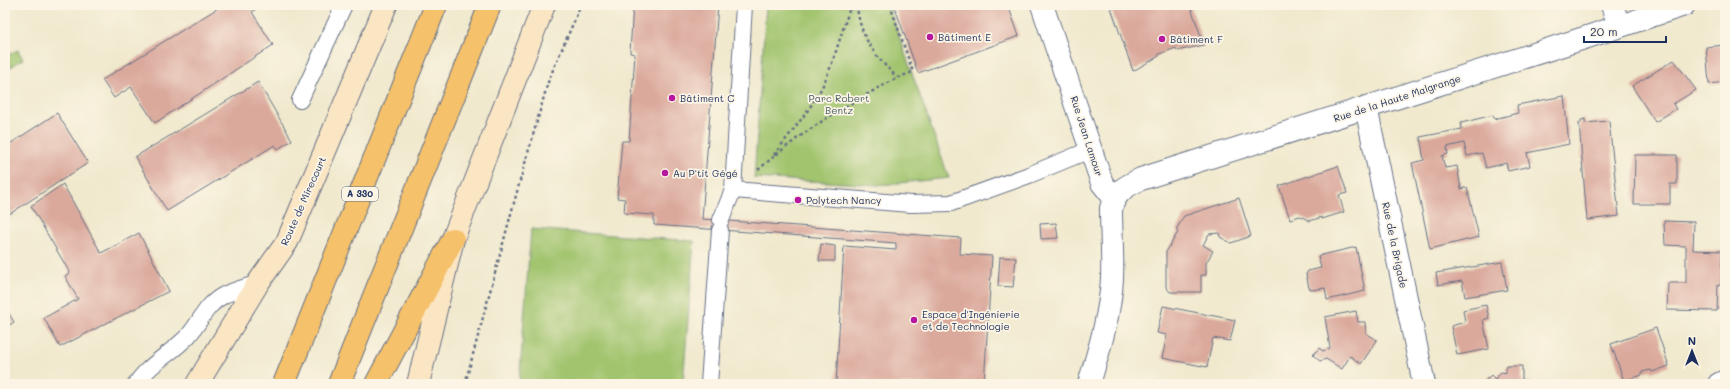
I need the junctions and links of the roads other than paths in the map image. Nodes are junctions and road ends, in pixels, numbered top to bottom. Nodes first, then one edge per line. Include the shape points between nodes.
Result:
1 (344, 5) edge
2 (386, 5) edge
3 (436, 5) edge
4 (490, 5) edge
5 (544, 5) edge
6 (744, 5) edge
7 (1042, 5) edge
8 (1612, 5) edge
9 (1684, 5) edge
10 (1658, 9) edge
11 (1619, 26) junction
12 (300, 100) dead end
13 (1366, 107) junction
14 (1092, 149) junction
15 (734, 190) junction
16 (1114, 198) junction
17 (453, 239) junction
18 (258, 283) junction
19 (1725, 381) edge
20 (136, 384) edge
21 (197, 384) edge
22 (284, 384) edge
23 (339, 384) edge
24 (376, 384) edge
25 (418, 384) edge
26 (709, 384) edge
27 (1089, 384) edge
28 (1424, 384) edge
29 (1719, 384) edge

1 - 12 lane
2 - 18 main road, Route de Mirecourt via 287,242
3 - 22 highway, A 330
4 - 23 highway
5 - 17 main road
6 - 15 lane
7 - 14 street, Rue Jean Lamour
8 - 11 street
9 - 10 street, Rue de la Haute Malgrange
10 - 11 street, Rue de la Haute Malgrange
11 - 13 street, Rue de la Haute Malgrange
13 - 16 street, Rue de la Haute Malgrange via 1141,179 1126,186
13 - 28 street, Rue de la Brigade
14 - 15 lane via 951,203 911,204
14 - 16 street, Rue Jean Lamour via 1102,183
15 - 26 lane via 721,225
16 - 27 street via 1111,208 1110,294 1105,325
17 - 24 highway
17 - 25 main road
18 - 20 lane via 224,295 204,311 188,336
18 - 21 main road, Route de Mirecourt
19 - 29 street

